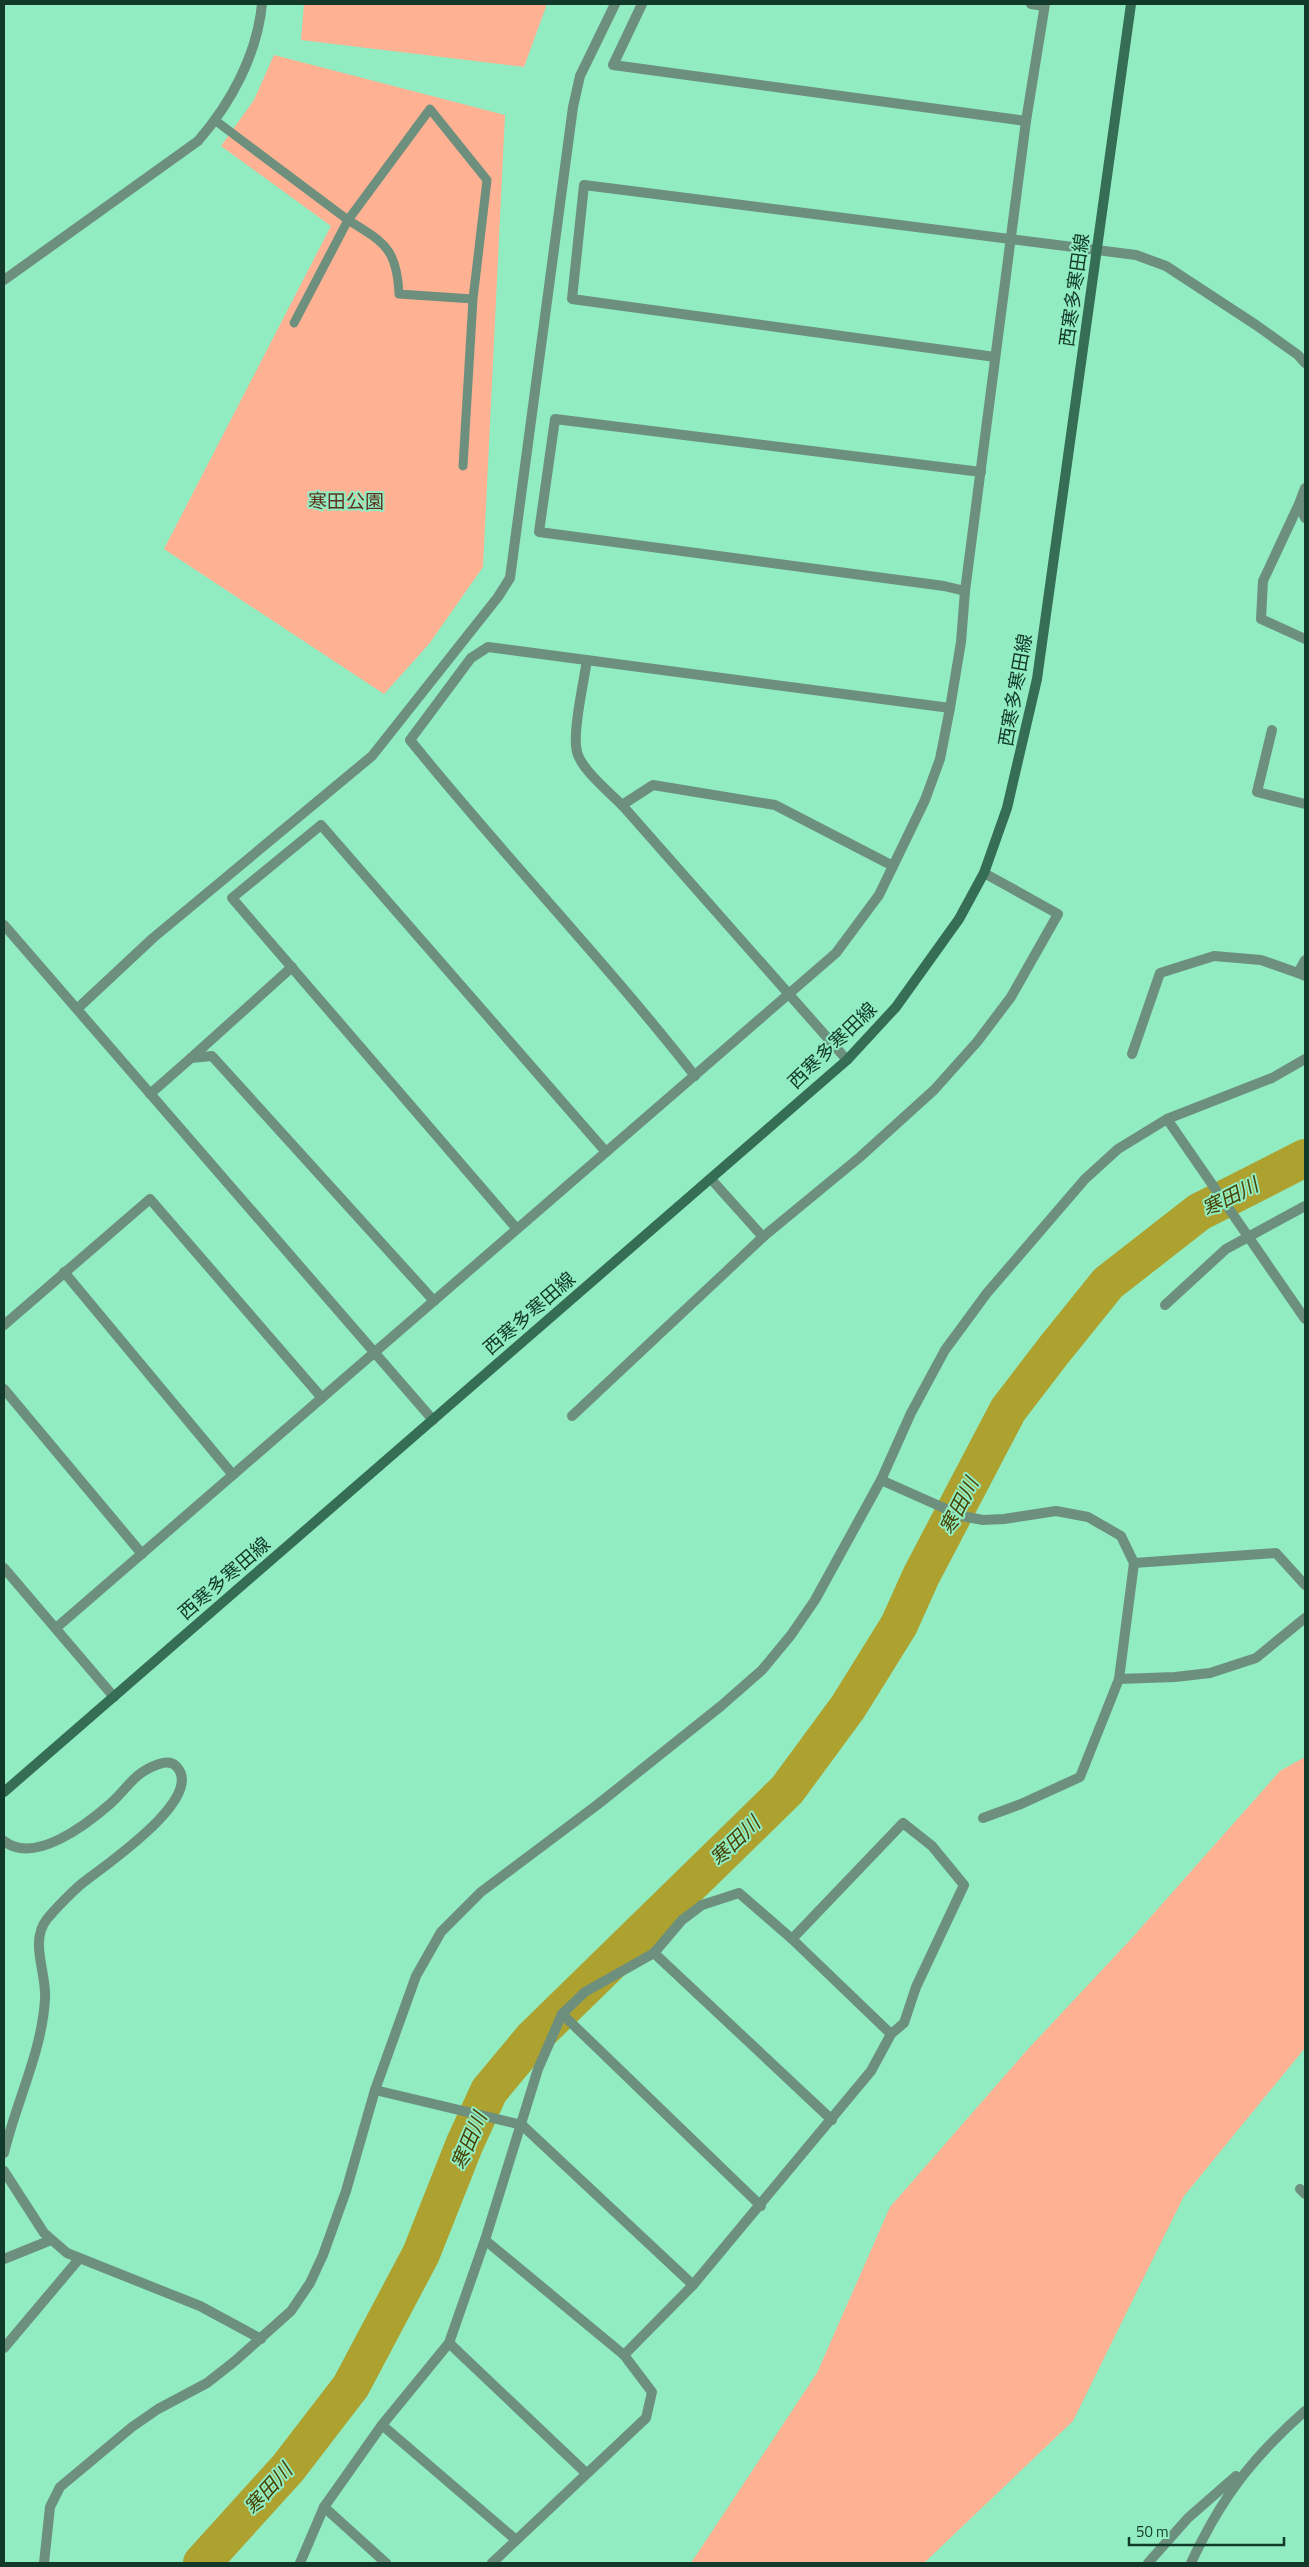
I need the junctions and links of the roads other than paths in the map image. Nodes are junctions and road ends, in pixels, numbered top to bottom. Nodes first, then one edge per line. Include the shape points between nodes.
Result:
1 (262, 4) edge
2 (615, 4) edge
3 (642, 4) edge
4 (1031, 4) edge
5 (1131, 4) edge
6 (1045, 5) edge
7 (216, 121) junction
8 (1026, 121) junction
9 (348, 220) junction
10 (1012, 240) junction
11 (1097, 251) junction
12 (4, 280) edge
13 (473, 299) junction
14 (294, 323) dead end
15 (995, 356) junction
16 (1305, 363) edge
17 (463, 466) dead end
18 (981, 472) junction
19 (1305, 488) edge
20 (1299, 504) junction
21 (1305, 518) edge
22 (965, 591) junction
23 (1305, 639) edge
24 (587, 660) junction
25 (950, 708) junction
26 (1272, 730) dead end
27 (1305, 804) edge
28 (622, 805) junction
29 (893, 866) junction
30 (984, 873) junction
31 (4, 925) edge
32 (1305, 960) edge
33 (292, 967) junction
34 (1302, 975) edge
35 (788, 995) junction
36 (77, 1009) junction
37 (1132, 1054) dead end
38 (191, 1058) junction
39 (1305, 1059) edge
40 (847, 1060) junction
41 (695, 1076) junction
42 (150, 1094) junction
43 (1167, 1119) junction
44 (606, 1152) junction
45 (710, 1179) junction
46 (1305, 1206) edge
47 (518, 1229) junction
48 (1248, 1235) junction
49 (763, 1237) junction
50 (64, 1272) junction
51 (434, 1301) junction
52 (1165, 1305) dead end
53 (1305, 1318) edge
54 (4, 1324) edge
55 (375, 1352) junction
56 (4, 1389) edge
57 (322, 1398) junction
58 (572, 1416) dead end
59 (433, 1420) junction
60 (233, 1475) junction
61 (881, 1480) junction
62 (142, 1554) junction
63 (1134, 1563) junction
64 (4, 1568) edge
65 (1305, 1585) edge
66 (1305, 1618) edge
67 (56, 1628) junction
68 (1118, 1679) junction
69 (114, 1697) junction
70 (4, 1792) edge
71 (983, 1818) dead end
72 (4, 1841) edge
73 (792, 1938) junction
74 (654, 1953) junction
75 (562, 2014) junction
76 (891, 2034) junction
77 (375, 2090) junction
78 (832, 2120) junction
79 (522, 2124) junction
80 (4, 2153) edge
81 (4, 2172) edge
82 (761, 2206) junction
83 (51, 2240) junction
84 (485, 2240) junction
85 (4, 2259) edge
86 (80, 2259) junction
87 (693, 2285) junction
88 (261, 2339) junction
89 (449, 2342) junction
90 (4, 2348) edge
91 (624, 2355) junction
92 (1305, 2411) edge
93 (382, 2425) junction
94 (1249, 2465) junction
95 (586, 2473) junction
96 (324, 2507) junction
97 (515, 2539) junction
98 (44, 2563) edge
99 (300, 2563) edge
100 (386, 2563) edge
101 (492, 2563) edge
102 (1148, 2563) edge
103 (1191, 2563) edge

1 - 7 street via 260,28 253,51
2 - 36 street via 580,76 573,107 510,578 372,756 153,938
3 - 8 street via 613,65
4 - 6 street
5 - 11 main road, 西寒多寒田線
6 - 8 street
7 - 9 lane
7 - 12 street via 198,142
8 - 10 street
9 - 13 lane via 377,238 391,253 398,271 399,294
9 - 13 lane via 430,109 487,180
9 - 14 lane
10 - 11 street
10 - 15 street
10 - 15 street via 584,185 572,299
11 - 16 street via 1136,255 1166,266 1264,330
11 - 30 main road, 西寒多寒田線 via 1037,680 1007,808
13 - 17 lane
15 - 18 street
18 - 22 street
18 - 22 street via 555,419 539,532
19 - 20 street
20 - 21 street
20 - 23 street via 1263,582 1261,619
22 - 25 street via 961,642
24 - 25 street
24 - 28 street via 578,720 577,753 585,767
24 - 41 street via 488,647 471,658 410,740 454,795 654,1023
25 - 29 street via 940,759 925,800
26 - 27 street via 1257,792
28 - 29 street via 653,786 775,805
28 - 35 street
29 - 35 street via 879,895 836,953
30 - 40 main road, 西寒多寒田線 via 959,919 896,1007
30 - 49 street via 1058,914 1011,997 977,1042 934,1090 860,1157
31 - 36 street
32 - 34 street
33 - 38 street
33 - 44 street via 232,898 321,825
33 - 47 street
34 - 37 street via 1261,960 1214,956 1160,973
35 - 40 street
35 - 41 street
36 - 42 street
38 - 42 street
38 - 51 street via 212,1056
39 - 43 street via 1272,1078
40 - 45 main road, 西寒多寒田線
41 - 44 street
42 - 55 street
43 - 48 street
43 - 61 street via 1118,1149 1085,1179 987,1293 945,1350 911,1413
44 - 47 street
45 - 49 street
45 - 59 main road, 西寒多寒田線
46 - 48 street
47 - 51 street
48 - 52 street via 1226,1249
48 - 53 street
49 - 58 street
50 - 54 street
50 - 57 street via 150,1199
50 - 60 street
51 - 55 street
55 - 57 street
55 - 59 street
56 - 62 street
57 - 60 street
59 - 69 main road, 西寒多寒田線
60 - 62 street
61 - 63 street via 962,1516 983,1520 1056,1511 1088,1517 1121,1536
61 - 77 street via 815,1600 762,1670 598,1805 481,1892 441,1932 416,1976
62 - 67 street
63 - 65 street via 1276,1553
63 - 68 street
64 - 67 street
66 - 68 street via 1256,1658 1210,1673
67 - 69 street
68 - 71 street via 1080,1777
69 - 70 main road, 西寒多寒田線
72 - 80 street via 32,1850 51,1843 109,1805 143,1771 168,1762 180,1771 180,1792 150,1829 76,1888 42,1927 38,1946 45,1993 42,2025
73 - 74 street via 739,1893 702,1905 682,1920
73 - 76 street
73 - 76 street via 904,1823 932,1846 964,1884 916,1987 904,2023
74 - 75 street via 585,1992
74 - 78 street
75 - 79 street via 538,2069
75 - 82 street
76 - 78 street via 871,2071
77 - 79 street
77 - 88 street via 323,2256 291,2311
78 - 82 street
79 - 84 street
79 - 87 street
81 - 83 street
82 - 87 street
83 - 85 street
83 - 86 street
84 - 89 street
84 - 91 street
86 - 88 street via 200,2306
86 - 90 street
87 - 91 street
88 - 98 street via 207,2383 132,2427 60,2487 50,2507
89 - 93 street
89 - 95 street
91 - 95 street via 652,2392 646,2418
92 - 94 street
93 - 96 street
93 - 97 street
94 - 102 street via 1188,2518
94 - 103 street via 1208,2527
95 - 97 street
96 - 99 street
96 - 100 street
97 - 101 street

